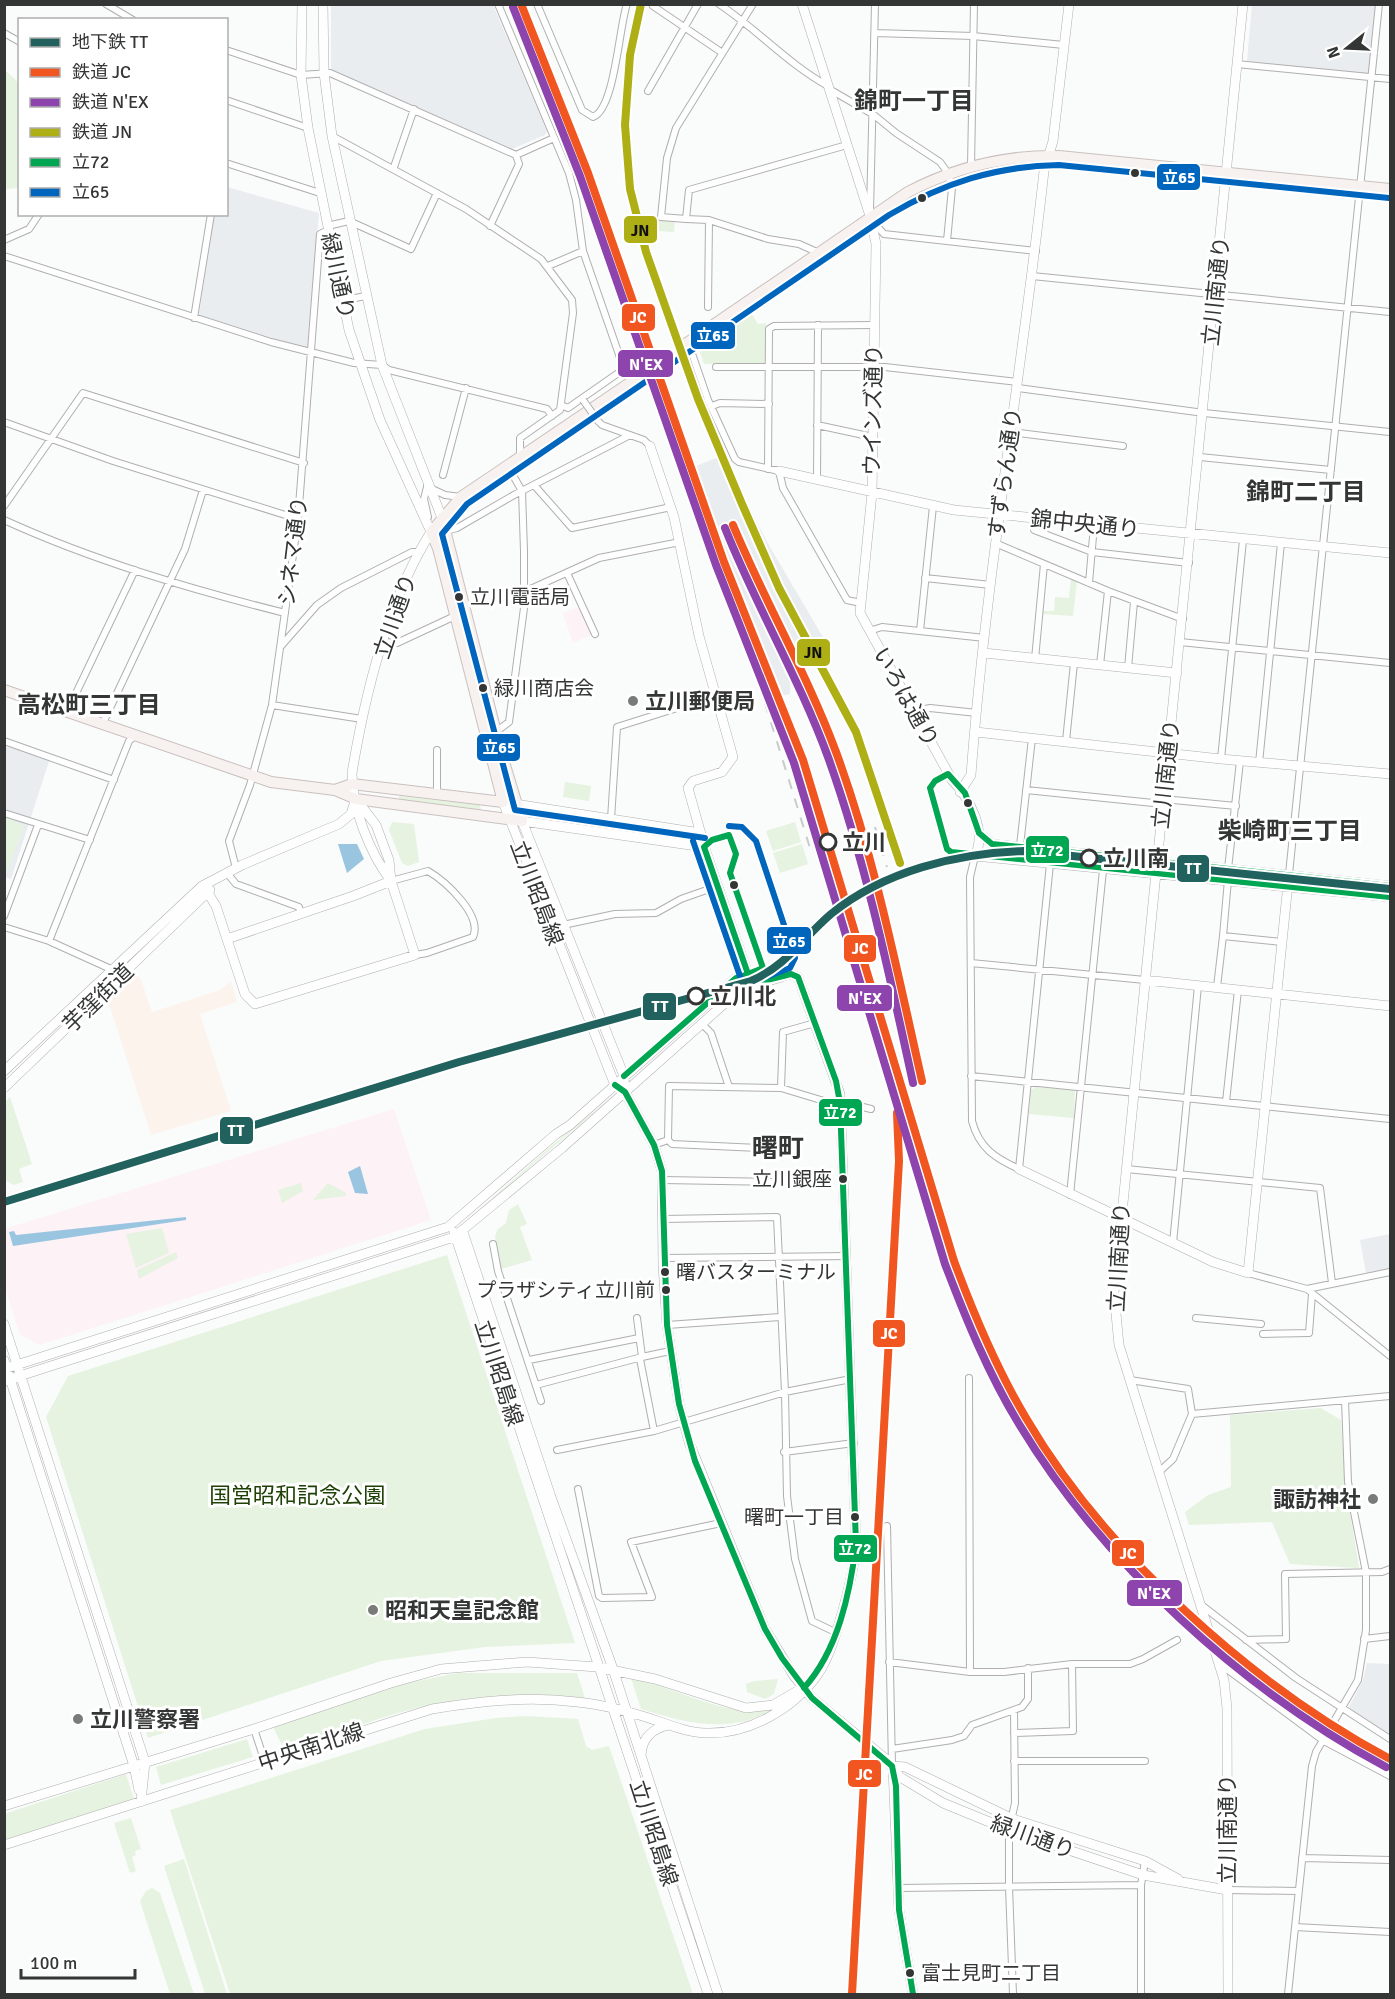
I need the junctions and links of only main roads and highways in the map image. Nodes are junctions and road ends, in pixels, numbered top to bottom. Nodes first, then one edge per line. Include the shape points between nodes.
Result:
1 (1390, 189) edge
2 (686, 344) tunnel mouth
3 (640, 376) tunnel mouth
4 (442, 518) junction
5 (4, 690) edge
6 (335, 790) junction

1 - 2 main road via 1048,156 971,166 908,192
3 - 4 main road, 立川通り via 461,497
4 - 6 main road, 立川通り via 431,532 503,802 352,784
4 - 6 main road via 522,821 356,799
5 - 6 main road via 271,782

